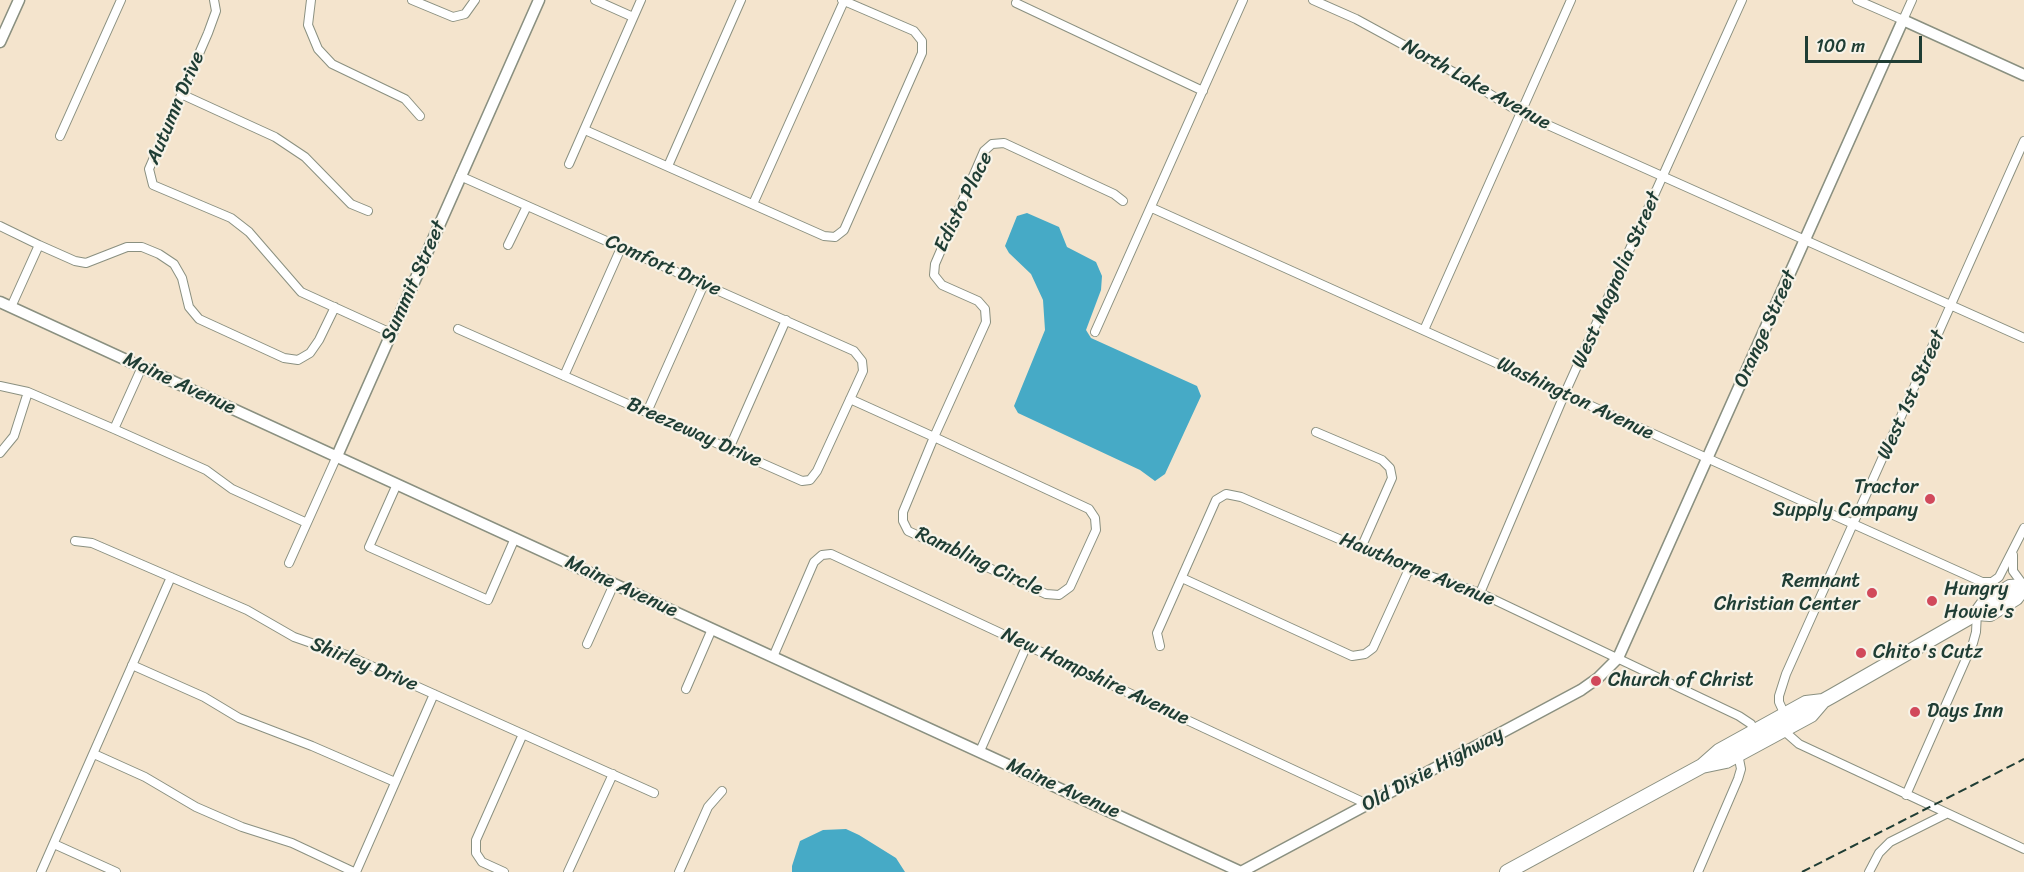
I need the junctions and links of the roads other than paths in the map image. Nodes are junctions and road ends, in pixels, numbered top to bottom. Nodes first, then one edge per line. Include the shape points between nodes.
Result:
1 (19, 0) edge
2 (122, 0) edge
3 (214, 0) edge
4 (311, 0) edge
5 (412, 0) edge
6 (475, 0) edge
7 (539, 0) edge
8 (595, 0) edge
9 (641, 0) edge
10 (741, 0) edge
11 (1243, 0) edge
12 (1313, 0) edge
13 (1571, 0) edge
14 (1742, 0) edge
15 (1857, 0) edge
16 (1912, 0) edge
17 (843, 1) edge
18 (1016, 3) dead end
19 (633, 17) junction
20 (1903, 20) junction
21 (3, 27) edge
22 (0, 42) edge
23 (2024, 75) edge
24 (1203, 91) junction
25 (181, 94) junction
26 (1521, 113) junction
27 (420, 116) dead end
28 (585, 130) junction
29 (60, 136) dead end
30 (2024, 141) edge
31 (569, 164) dead end
32 (668, 166) junction
33 (460, 176) junction
34 (1664, 176) junction
35 (1123, 201) dead end
36 (753, 204) junction
37 (527, 206) junction
38 (1152, 208) junction
39 (368, 211) dead end
40 (0, 226) edge
41 (1805, 240) junction
42 (39, 245) junction
43 (508, 245) dead end
44 (621, 248) junction
45 (704, 285) junction
46 (0, 302) edge
47 (1952, 306) junction
48 (11, 307) junction
49 (335, 307) junction
50 (786, 320) junction
51 (458, 329) dead end
52 (1424, 330) junction
53 (1095, 332) dead end
54 (391, 333) junction
55 (2024, 338) edge
56 (862, 361) joint
57 (142, 367) junction
58 (564, 376) junction
59 (0, 386) edge
60 (28, 392) junction
61 (1565, 393) junction
62 (850, 399) junction
63 (647, 412) junction
64 (114, 429) junction
65 (1316, 432) dead end
66 (934, 437) junction
67 (729, 449) junction
68 (0, 453) edge
69 (337, 456) junction
70 (1708, 460) junction
71 (397, 484) junction
72 (308, 523) junction
73 (1854, 525) junction
74 (2024, 528) edge
75 (515, 538) junction
76 (75, 541) dead end
77 (1360, 548) junction
78 (2013, 552) junction
79 (289, 563) dead end
80 (1409, 569) junction
81 (171, 577) junction
82 (1182, 578) junction
83 (1982, 582) junction
84 (614, 584) junction
85 (2024, 586) edge
86 (1480, 593) junction
87 (1993, 597) junction
88 (1977, 613) junction
89 (712, 629) junction
90 (587, 644) dead end
91 (1027, 645) junction
92 (1160, 646) dead end
93 (773, 657) junction
94 (1618, 658) junction
95 (132, 665) junction
96 (686, 689) dead end
97 (434, 694) junction
98 (1822, 701) junction
99 (1785, 715) junction
100 (1783, 730) junction
101 (1754, 732) junction
102 (523, 734) junction
103 (980, 751) junction
104 (94, 753) junction
105 (1738, 754) junction
106 (1702, 766) junction
107 (613, 774) junction
108 (395, 782) junction
109 (722, 791) dead end
110 (654, 793) dead end
111 (1905, 795) junction
112 (1367, 804) junction
113 (1946, 814) junction
114 (54, 844) junction
115 (2024, 849) edge
116 (41, 872) edge
117 (116, 872) edge
118 (355, 872) edge
119 (504, 872) edge
120 (568, 872) edge
121 (679, 872) edge
122 (1241, 872) edge
123 (1507, 872) edge
124 (1698, 872) edge
125 (1869, 872) edge

1 - 21 street
2 - 29 street
3 - 25 street, Autumn Drive via 216,11
4 - 27 street via 308,25 318,49 332,64 405,99
5 - 6 street via 453,17 465,14
7 - 33 street, Summit Street
8 - 19 street
9 - 19 street
10 - 32 street
11 - 24 street
12 - 26 street, North Lake Avenue via 1366,24
13 - 26 street
14 - 34 street, West Magnolia Street
15 - 20 street
16 - 20 street, Orange Street
17 - 36 street
17 - 36 street via 914,32 922,41 922,53 844,230 835,237 824,236
18 - 24 street
19 - 28 street
20 - 23 street
20 - 41 street, Orange Street
21 - 22 street
24 - 38 street
25 - 39 street via 275,137 305,157 351,204
25 - 49 street, Autumn Drive via 149,169 153,185 231,218 249,232 301,292
26 - 34 street, North Lake Avenue
26 - 52 street
28 - 31 street
28 - 32 street
30 - 47 street, West 1st Street
32 - 36 street
33 - 37 street, Comfort Drive
33 - 54 street, Summit Street
34 - 41 street, North Lake Avenue
34 - 61 street, West Magnolia Street
35 - 66 street, Edisto Place via 1004,143 992,144 984,151 934,264 934,275 942,285 978,301 985,309 986,322
37 - 43 street
37 - 44 street, Comfort Drive
38 - 52 street, Washington Avenue
38 - 53 street
40 - 42 street
41 - 47 street, North Lake Avenue
41 - 70 street, Orange Street
42 - 48 street
42 - 49 street via 86,263 127,247 142,247 159,254 174,264 189,307 199,319 284,358 297,360 310,353
44 - 45 street, Comfort Drive
44 - 58 street
45 - 50 street, Comfort Drive
45 - 63 street
46 - 48 street, Maine Avenue
47 - 55 street, North Lake Avenue
47 - 73 street, West 1st Street
48 - 57 street, Maine Avenue
49 - 54 street, Autumn Drive
50 - 56 street, Comfort Drive via 854,351
50 - 67 street
51 - 58 street, Breezeway Drive
52 - 61 street, Washington Avenue
54 - 69 street, Summit Street
56 - 62 street, Breezeway Drive via 862,371
57 - 64 street
57 - 69 street, Maine Avenue
58 - 63 street, Breezeway Drive
59 - 60 street
60 - 64 street
60 - 68 street via 14,436
61 - 70 street, Washington Avenue
61 - 86 street, West Magnolia Street
62 - 66 street, Rambling Circle
62 - 67 street, Breezeway Drive via 810,480 802,481
63 - 67 street, Breezeway Drive
64 - 72 street via 206,470 232,489
65 - 77 street via 1382,460 1390,468 1392,478
66 - 66 street, Rambling Circle via 1089,509 1096,530 1070,587 1059,595 1046,594 908,531 903,512
69 - 71 street, Maine Avenue
69 - 72 street, Summit Street
70 - 73 street, Washington Avenue
70 - 94 street, Orange Street
71 - 75 street, Maine Avenue
71 - 75 street via 369,547 488,600
72 - 79 street, Summit Street
73 - 83 street, Washington Avenue
73 - 99 street, West 1st Street via 1780,690 1779,702
74 - 78 street
75 - 84 street, Maine Avenue
76 - 81 street, Shirley Drive via 92,543
77 - 80 street, Hawthorne Avenue
77 - 82 street, Hawthorne Avenue via 1226,494 1216,500
78 - 83 street via 1999,578
78 - 85 street via 2013,571
80 - 82 street via 1373,648 1352,656
80 - 86 street, Hawthorne Avenue
81 - 95 street
81 - 97 street, Shirley Drive via 247,610 294,637 349,656
82 - 92 street, Hawthorne Avenue via 1157,633
83 - 87 street, Washington Avenue
84 - 89 street, Maine Avenue
84 - 90 street
85 - 87 main road via 2010,587
85 - 88 main road via 2016,598 1990,614
86 - 94 street, Hawthorne Avenue
87 - 88 main road
88 - 98 main road
88 - 111 street via 1973,643
89 - 93 street, Maine Avenue
89 - 96 street
91 - 93 street, New Hampshire Avenue via 831,554 813,562
91 - 103 street
91 - 112 street, New Hampshire Avenue
93 - 103 street, Maine Avenue
94 - 101 street, Hawthorne Avenue via 1739,716 1751,724
94 - 112 street, Old Dixie Highway via 1581,690
95 - 104 street
95 - 108 street via 204,697 239,718
97 - 102 street, Shirley Drive
97 - 108 street
98 - 99 main road via 1806,703
98 - 100 main road via 1811,715
99 - 101 main road
100 - 105 main road
100 - 111 street via 1799,744
101 - 106 main road via 1719,751
102 - 107 street, Shirley Drive
102 - 119 street via 476,840 476,853 482,862
103 - 122 street, Maine Avenue
104 - 114 street
104 - 118 street via 205,811 292,843
105 - 106 main road
105 - 124 street via 1740,774
106 - 123 main road
107 - 110 street, Shirley Drive
107 - 120 street
108 - 118 street
109 - 121 street via 708,807
111 - 113 street
112 - 122 street, Old Dixie Highway
113 - 115 street
113 - 125 street via 1890,842
114 - 116 street
114 - 117 street

